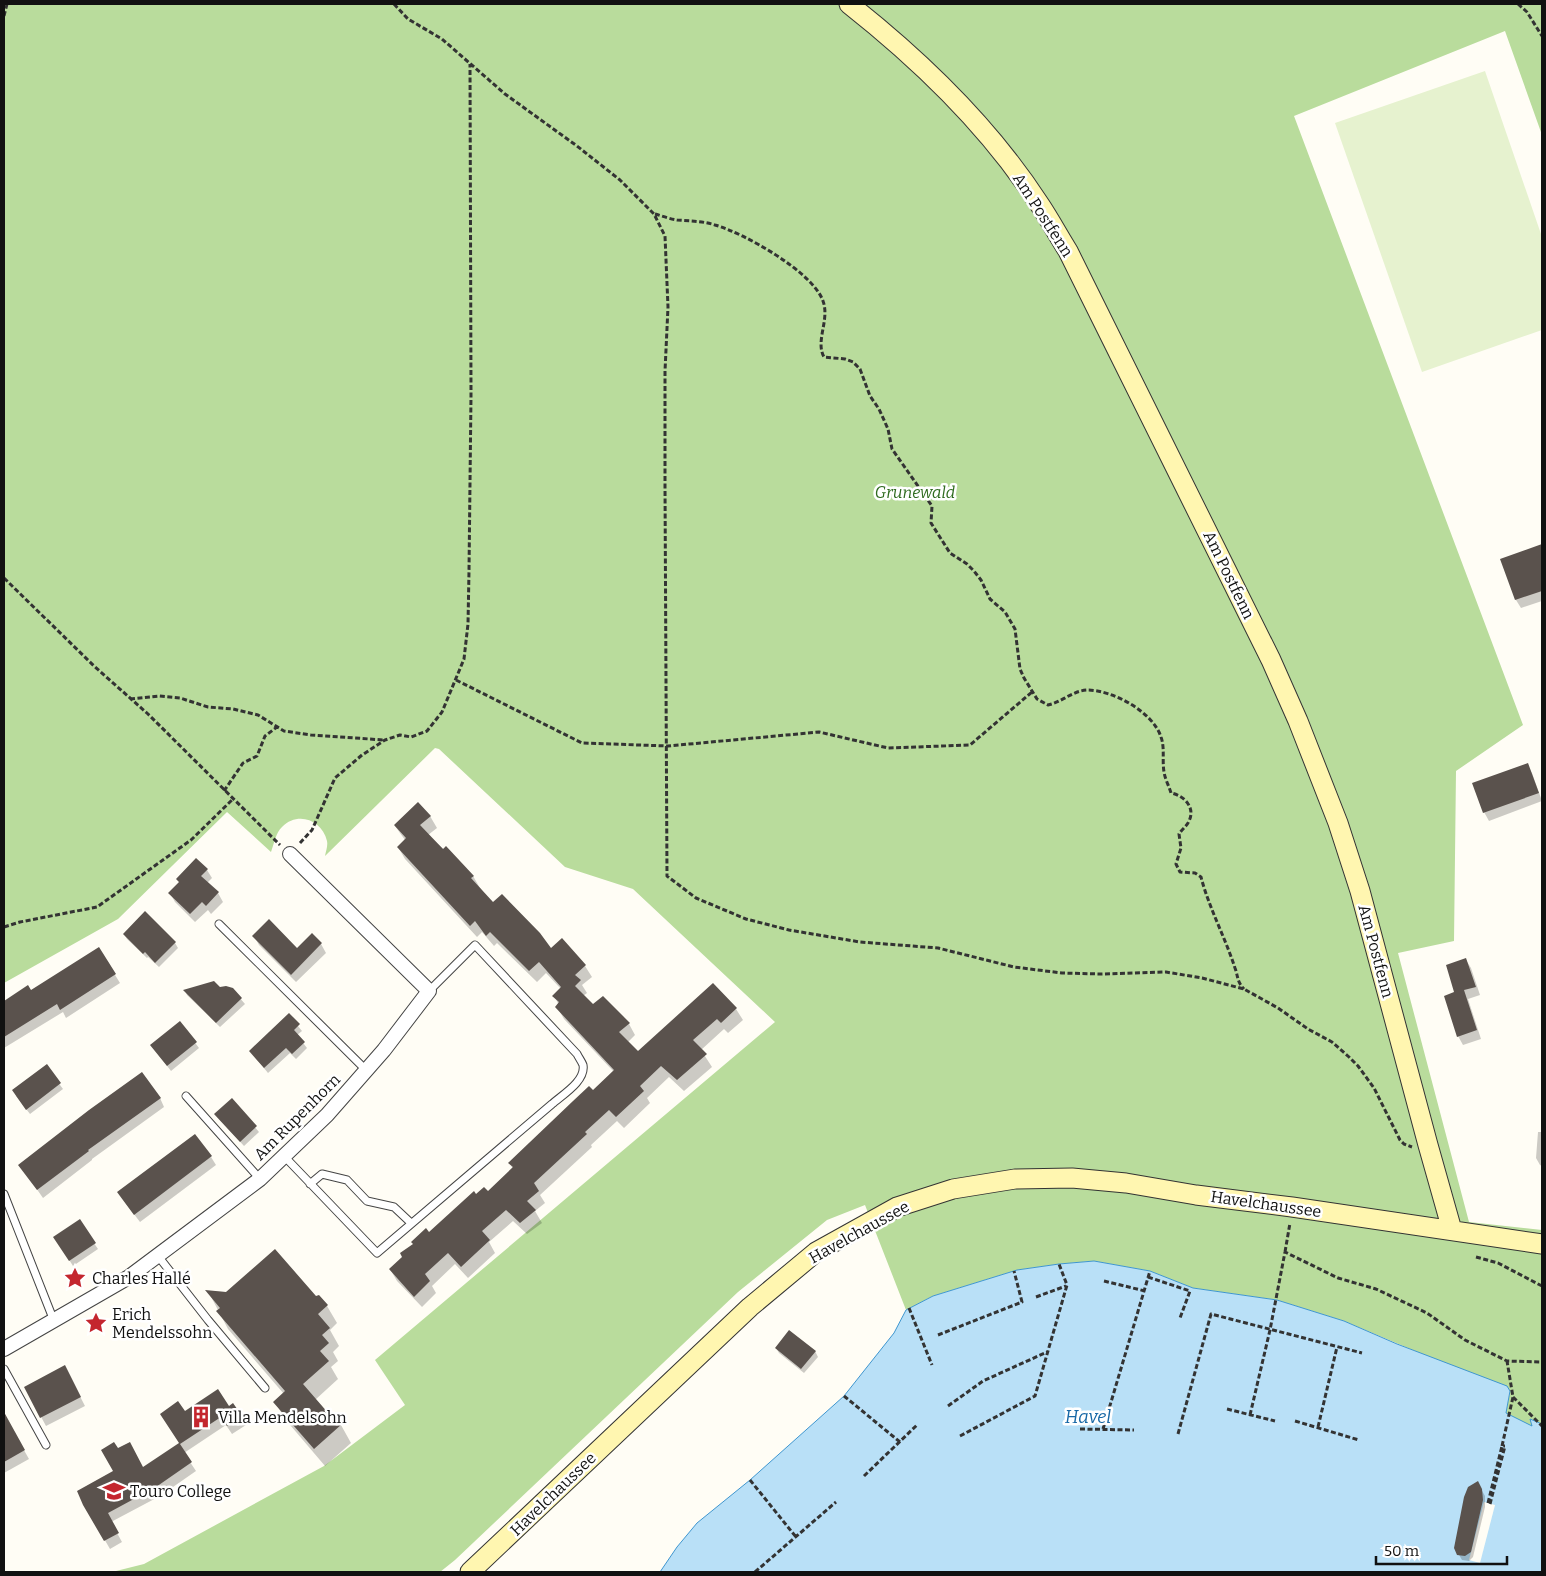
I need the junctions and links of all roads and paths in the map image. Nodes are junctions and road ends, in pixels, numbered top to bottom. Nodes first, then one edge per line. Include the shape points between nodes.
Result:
1 (8, 4) edge
2 (394, 4) edge
3 (849, 4) edge
4 (1518, 4) edge
5 (4, 16) edge
6 (1542, 36) edge
7 (470, 63) junction
8 (654, 214) junction
9 (4, 578) edge
10 (456, 680) junction
11 (1032, 692) junction
12 (130, 699) junction
13 (278, 727) junction
14 (385, 740) junction
15 (668, 746) junction
16 (224, 791) junction
17 (233, 799) junction
18 (290, 854) junction
19 (219, 924) dead end
20 (4, 927) edge
21 (1244, 989) junction
22 (429, 991) junction
23 (366, 1070) junction
24 (186, 1096) dead end
25 (1428, 1145) junction
26 (284, 1156) junction
27 (260, 1179) junction
28 (310, 1184) junction
29 (4, 1194) edge
30 (1292, 1207) junction
31 (411, 1223) junction
32 (1452, 1230) junction
33 (1542, 1244) edge
34 (1284, 1252) junction
35 (158, 1256) junction
36 (1476, 1257) dead end
37 (1059, 1264) dead end
38 (1014, 1271) dead end
39 (1150, 1271) dead end
40 (1148, 1277) junction
41 (1104, 1281) dead end
42 (1066, 1285) junction
43 (1542, 1286) edge
44 (1144, 1291) junction
45 (1036, 1297) dead end
46 (909, 1308) dead end
47 (1180, 1318) dead end
48 (54, 1321) junction
49 (1270, 1330) junction
50 (938, 1335) dead end
51 (1336, 1347) junction
52 (4, 1349) edge
53 (1048, 1352) junction
54 (1362, 1353) dead end
55 (1507, 1361) junction
56 (1542, 1362) edge
57 (932, 1365) dead end
58 (4, 1369) edge
59 (265, 1388) dead end
60 (844, 1396) dead end
61 (1513, 1397) junction
62 (948, 1406) dead end
63 (1227, 1409) dead end
64 (1250, 1415) junction
65 (1275, 1421) dead end
66 (1295, 1421) dead end
67 (916, 1426) dead end
68 (1542, 1426) edge
69 (1318, 1427) junction
70 (1080, 1429) dead end
71 (1102, 1429) junction
72 (1134, 1430) dead end
73 (1178, 1434) dead end
74 (960, 1436) dead end
75 (1359, 1440) dead end
76 (900, 1442) junction
77 (46, 1445) dead end
78 (864, 1476) dead end
79 (750, 1480) dead end
80 (836, 1502) dead end
81 (1489, 1503) dead end
82 (796, 1537) junction
83 (470, 1572) edge
84 (755, 1572) edge

1 - 5 path
2 - 7 path via 408,19 442,39
3 - 25 street, Am Postfenn via 890,37 972,119 1007,160 1068,250 1298,720 1360,890
4 - 6 path
7 - 8 path via 620,180
7 - 10 path via 468,624 464,659
8 - 11 path via 716,225 748,238 814,285 824,302 821,352 824,357 853,362 860,369 888,429 892,449 932,506 931,522 950,553 974,571 990,598 1010,619 1015,629 1020,669
8 - 15 path via 665,236 667,267
9 - 12 path
10 - 14 path via 442,712 427,731 411,737
10 - 15 path via 582,743
11 - 15 path via 970,746 888,748 819,732
11 - 21 path via 1048,705 1087,690 1113,696 1132,705 1154,723 1163,744 1164,773 1171,793 1183,798 1191,811 1191,818 1179,834 1182,848 1176,864 1180,872 1201,877 1239,985
12 - 13 path via 180,698 208,707 258,715
12 - 16 path
13 - 14 path via 284,731 312,735
13 - 16 path via 266,736 257,756 243,763
14 - 18 path via 335,778 312,830
15 - 21 path via 667,876 696,898 746,919 860,942 938,948 1014,967 1062,972 1166,972
16 - 17 path
17 - 18 path
17 - 20 path via 191,840 97,907
18 - 22 street
19 - 23 lane
21 - 25 path via 1332,1042 1358,1066 1374,1088 1404,1144 1413,1148
22 - 23 street, Am Rupenhorn
22 - 31 lane via 475,945 577,1054 583,1066 582,1075 552,1104
23 - 26 street, Am Rupenhorn via 327,1115
24 - 27 lane
25 - 32 street, Am Postfenn
26 - 27 street, Am Rupenhorn
26 - 28 lane
27 - 35 street, Am Rupenhorn
28 - 31 lane via 322,1174 347,1180 367,1201 394,1206
28 - 31 lane via 377,1253
29 - 48 lane
30 - 32 street, Havelchaussee
30 - 34 path
30 - 83 street, Havelchaussee via 1072,1178 1015,1179 953,1189 897,1207 816,1252 750,1307
32 - 33 street, Havelchaussee
34 - 49 path
34 - 55 path via 1338,1278 1376,1289 1427,1313 1465,1340
35 - 48 street, Am Rupenhorn
35 - 59 lane
36 - 43 path via 1498,1263
37 - 42 path
38 - 50 path via 1022,1302
39 - 40 path
40 - 44 path
40 - 47 path via 1190,1291
41 - 44 path
42 - 45 path
42 - 53 path
44 - 71 path
46 - 57 path
48 - 52 street, Am Rupenhorn
49 - 51 path
49 - 64 path
49 - 73 path via 1211,1314
51 - 54 path
51 - 69 path
53 - 62 path via 983,1381
53 - 74 path via 1035,1396
55 - 56 path
55 - 61 path
58 - 77 lane
60 - 76 path
61 - 68 path
61 - 81 path
63 - 64 path
64 - 65 path
66 - 69 path
67 - 76 path
69 - 75 path
70 - 71 path
71 - 72 path
76 - 78 path
79 - 82 path
80 - 82 path
82 - 84 path

